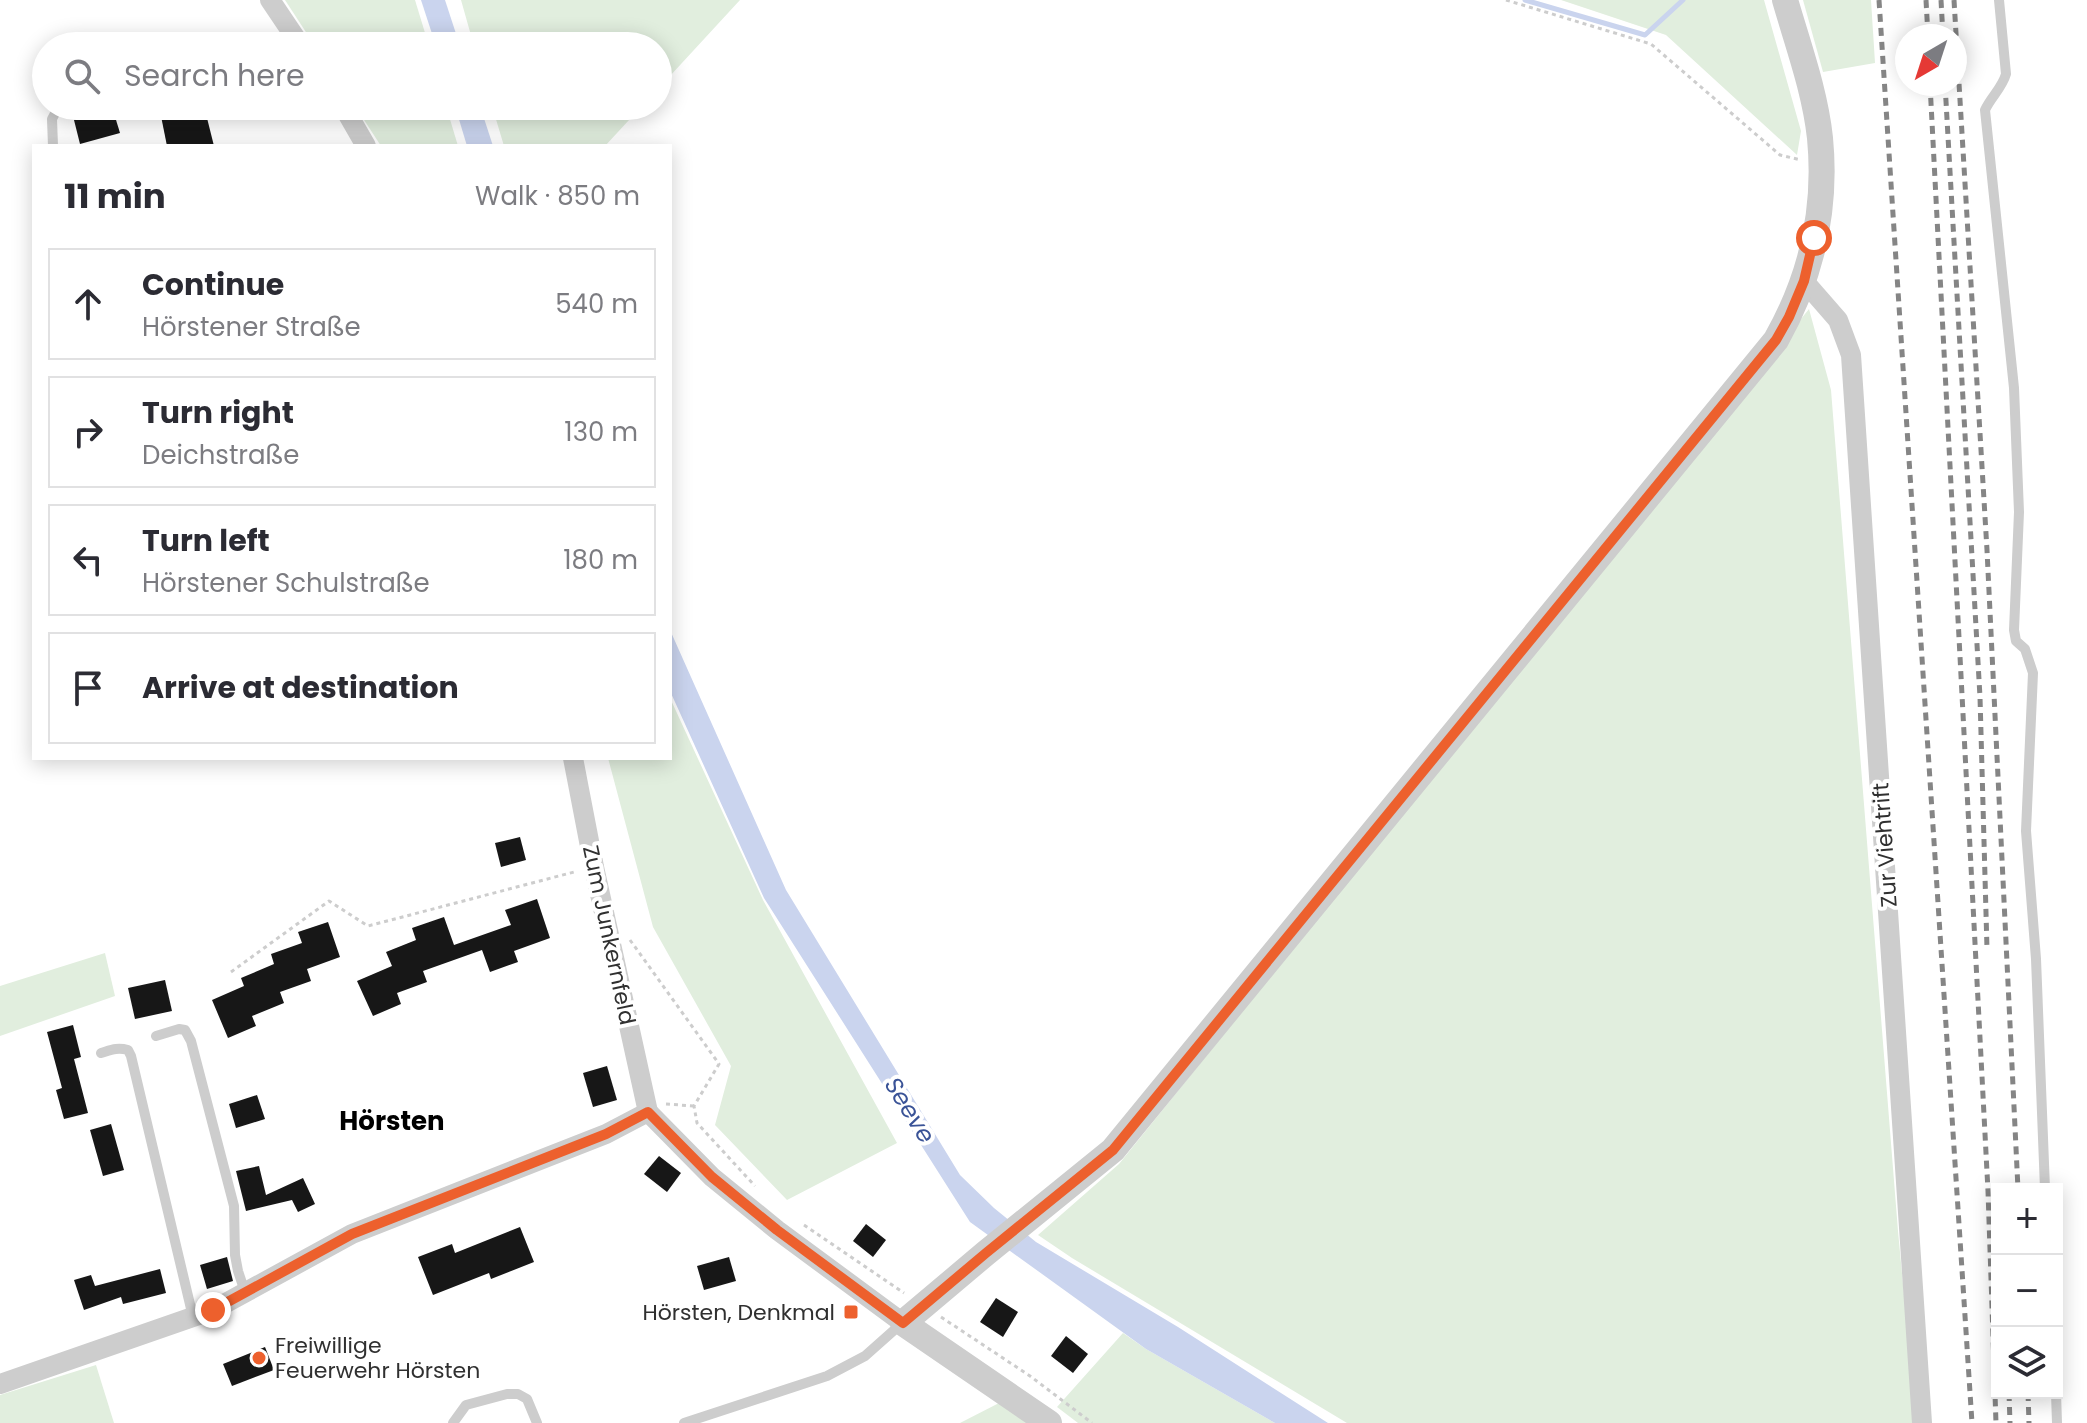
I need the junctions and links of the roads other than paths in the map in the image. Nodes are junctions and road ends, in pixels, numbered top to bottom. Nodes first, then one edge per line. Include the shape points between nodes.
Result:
1 (270, 0) edge
2 (1785, 0) edge
3 (1999, 0) edge
4 (292, 32) edge
5 (52, 120) edge
6 (351, 120) edge
7 (53, 144) edge
8 (365, 144) edge
9 (1804, 281) junction
10 (573, 760) edge
11 (156, 1036) dead end
12 (101, 1053) dead end
13 (648, 1112) junction
14 (2045, 1183) edge
15 (245, 1292) junction
16 (193, 1317) junction
17 (903, 1323) junction
18 (0, 1384) edge
19 (2056, 1399) edge
20 (453, 1423) edge
21 (537, 1423) edge
22 (684, 1423) edge
23 (1049, 1423) edge
24 (1922, 1423) edge
25 (2057, 1423) edge

1 - 4 street
2 - 9 street via 1820,138 1821,192
3 - 14 lane via 2006,74 1985,110 2014,388 2019,512 2014,630 2033,673 2026,831
5 - 7 lane
6 - 8 street
9 - 17 street via 1776,340 1113,1150 986,1253 920,1298
9 - 24 street, Zur Viehtrift via 1838,320 1851,355
10 - 13 street, Zum Junkernfeld
11 - 15 lane via 179,1029 191,1041 234,1206 235,1255
12 - 16 lane via 122,1048 131,1056
13 - 15 street via 606,1134 352,1234
13 - 17 street via 712,1177
15 - 16 street
16 - 18 street
17 - 22 lane via 865,1356 827,1376
17 - 23 street
19 - 25 lane
20 - 21 lane via 466,1405 507,1394 527,1399

